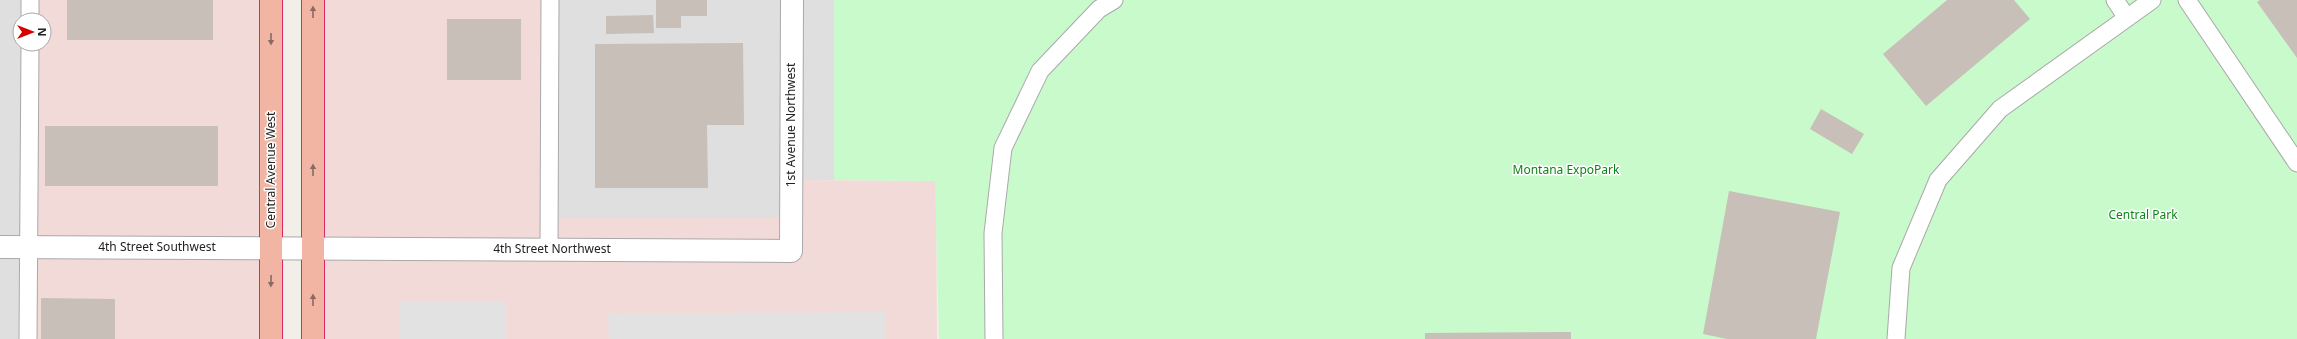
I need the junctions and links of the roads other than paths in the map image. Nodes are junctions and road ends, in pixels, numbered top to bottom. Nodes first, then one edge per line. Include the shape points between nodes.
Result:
1 (30, 0) edge
2 (271, 0) edge
3 (313, 0) edge
4 (550, 0) edge
5 (792, 0) edge
6 (1114, 0) edge
7 (2115, 0) edge
8 (2152, 0) edge
9 (2187, 0) edge
10 (30, 12) edge
11 (2127, 18) junction
12 (30, 52) edge
13 (2297, 163) edge
14 (0, 247) edge
15 (28, 247) junction
16 (272, 248) junction
17 (313, 248) junction
18 (549, 250) junction
19 (791, 251) joint
20 (28, 339) edge
21 (271, 339) edge
22 (313, 339) edge
23 (994, 339) edge
24 (1896, 339) edge

1 - 10 lane
2 -> 16 highway, Central Avenue West
17 -> 3 highway
4 - 18 lane
5 - 19 street, 1st Avenue Northwest
6 - 23 lane via 1099,9 1040,71 1004,148 993,233
7 - 11 lane
8 - 11 lane
9 - 13 lane
11 - 24 lane via 2000,109 1938,180 1901,268
12 - 15 lane
14 - 15 street, 4th Street Southwest
15 - 16 street, 4th Street Southwest
15 - 20 lane
16 - 17 street, 4th Street Southwest
16 -> 21 highway, Central Avenue West
17 - 18 street, 4th Street Northwest
22 -> 17 highway
18 - 19 street, 4th Street Northwest

